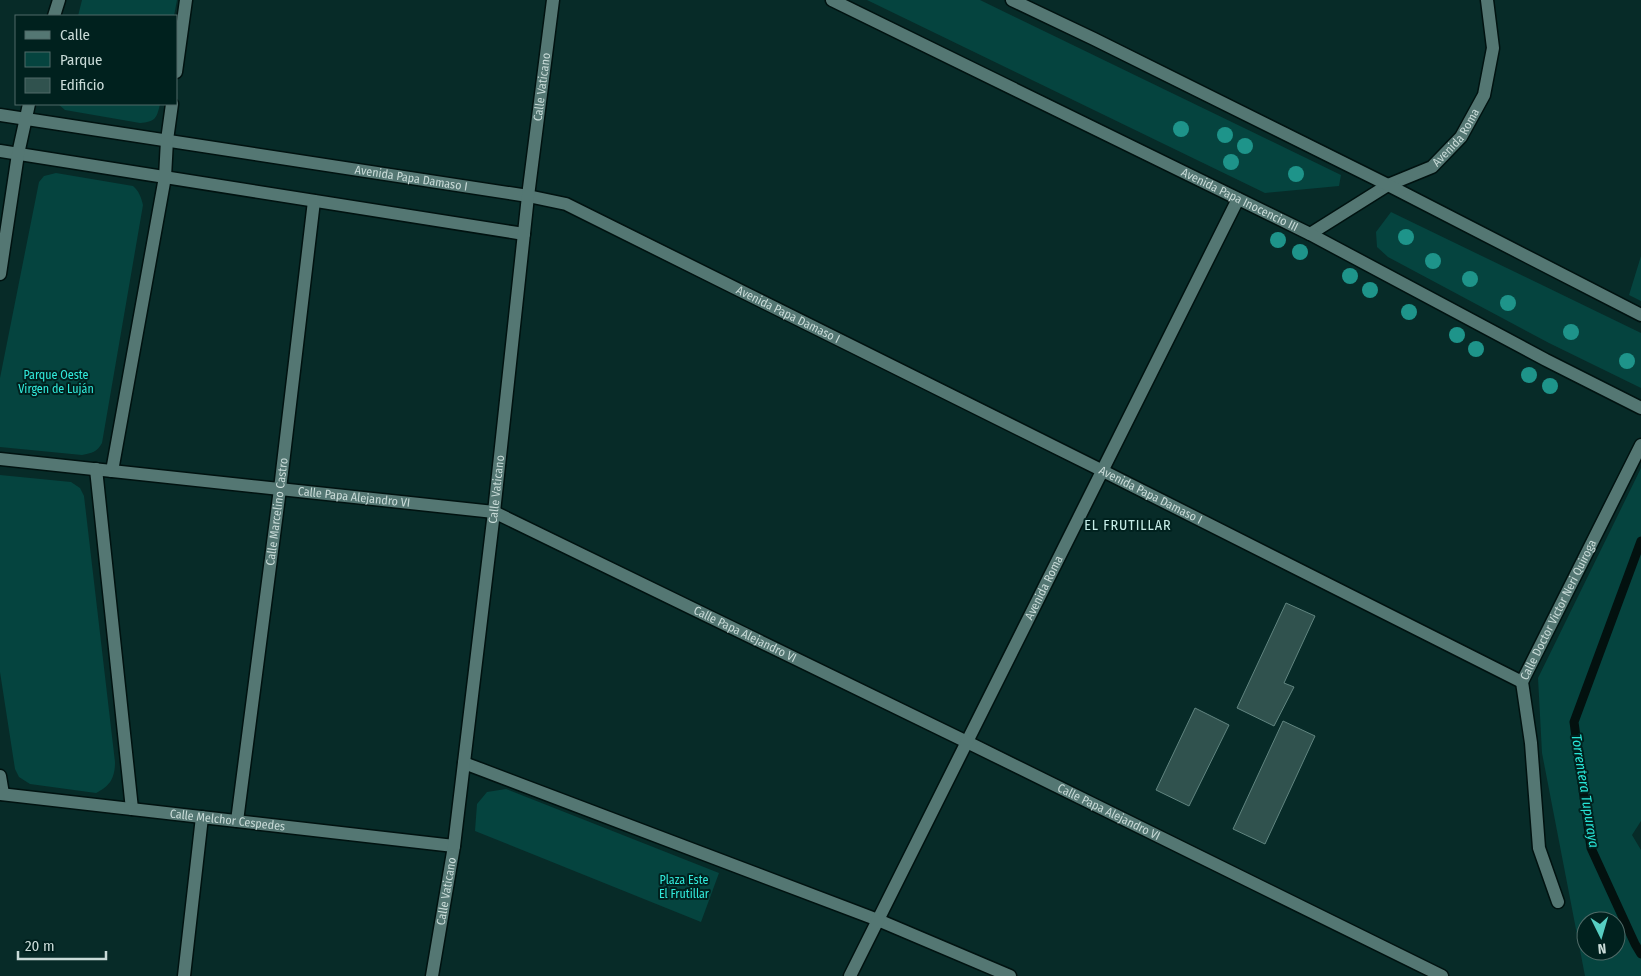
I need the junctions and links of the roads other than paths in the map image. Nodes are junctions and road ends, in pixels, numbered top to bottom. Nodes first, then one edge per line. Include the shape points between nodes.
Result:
1 (59, 0) edge
2 (186, 0) edge
3 (552, 0) edge
4 (832, 0) edge
5 (1012, 0) edge
6 (1487, 0) edge
7 (54, 15) edge
8 (178, 58) edge
9 (29, 105) edge
10 (172, 105) edge
11 (0, 115) edge
12 (25, 118) junction
13 (167, 140) junction
14 (0, 151) edge
15 (18, 154) junction
16 (165, 177) junction
17 (1388, 185) junction
18 (528, 196) junction
19 (1238, 200) junction
20 (314, 201) junction
21 (524, 234) junction
22 (1310, 234) junction
23 (0, 274) edge
24 (1641, 315) edge
25 (1641, 408) edge
26 (1641, 445) edge
27 (0, 459) edge
28 (96, 469) junction
29 (112, 471) junction
30 (1103, 471) junction
31 (280, 489) junction
32 (494, 512) junction
33 (1522, 682) junction
34 (967, 742) junction
35 (464, 763) junction
36 (0, 776) edge
37 (1, 794) edge
38 (132, 809) junction
39 (202, 817) junction
40 (237, 821) junction
41 (454, 846) junction
42 (1558, 902) dead end
43 (878, 920) junction
44 (184, 976) edge
45 (432, 976) edge
46 (850, 976) edge
47 (1010, 976) edge
48 (1442, 976) edge

1 - 7 street
2 - 8 street
3 - 18 street, Calle Vaticano
4 - 19 street, Avenida Papa Inocencio III
5 - 17 street
6 - 17 street, Avenida Roma via 1493,48 1484,95 1461,137 1432,168
9 - 12 street
10 - 13 street
11 - 12 street, Avenida Papa Damaso I
12 - 13 street, Avenida Papa Damaso I
12 - 15 street
13 - 16 street
13 - 18 street, Avenida Papa Damaso I
14 - 15 street
15 - 16 street
15 - 23 street
16 - 20 street
16 - 29 street
17 - 22 street, Avenida Roma
17 - 24 street
18 - 21 street, Calle Vaticano
18 - 30 street, Avenida Papa Damaso I via 566,204
19 - 22 street, Avenida Papa Inocencio III
19 - 30 street, Avenida Roma
20 - 21 street
20 - 31 street, Calle Marcelino Castro
21 - 32 street, Calle Vaticano
22 - 25 street, Avenida Papa Inocencio III
26 - 33 street, Calle Doctor Victor Neri Quiroga
27 - 28 street, Calle Papa Alejandro VI
28 - 29 street, Calle Papa Alejandro VI
28 - 38 street
29 - 31 street, Calle Papa Alejandro VI
30 - 33 street, Avenida Papa Damaso I
30 - 34 street, Avenida Roma
31 - 32 street, Calle Papa Alejandro VI
31 - 40 street, Calle Marcelino Castro
32 - 34 street, Calle Papa Alejandro VI
32 - 35 street, Calle Vaticano
33 - 42 street, Calle Doctor Victor Neri Quiroga via 1531,743 1539,848
34 - 43 street, Avenida Roma
34 - 48 street, Calle Papa Alejandro VI
35 - 41 street, Calle Vaticano
35 - 43 street
36 - 37 street
37 - 38 street, Calle Melchor Cespedes
38 - 39 street, Calle Melchor Cespedes
39 - 40 street, Calle Melchor Cespedes
39 - 44 street
40 - 41 street, Calle Melchor Cespedes
41 - 45 street, Calle Vaticano
43 - 46 street, Avenida Roma
43 - 47 street

